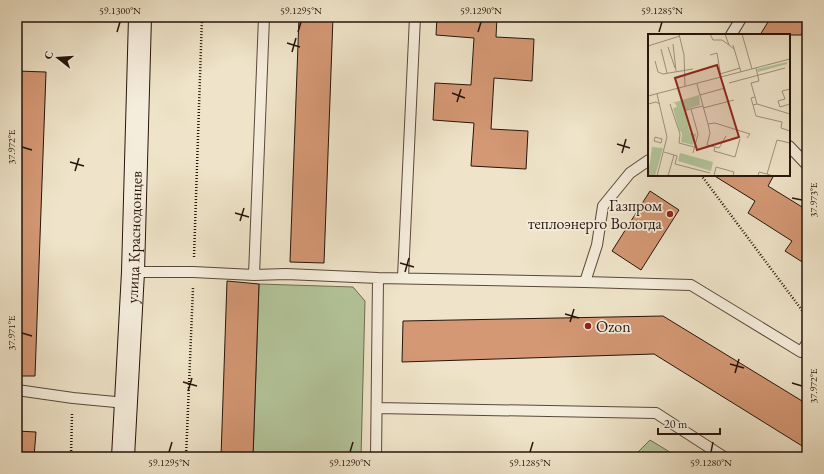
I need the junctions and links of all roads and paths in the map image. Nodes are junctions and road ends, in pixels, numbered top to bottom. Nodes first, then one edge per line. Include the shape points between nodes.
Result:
1 (140, 17) edge
2 (202, 17) edge
3 (264, 17) edge
4 (415, 17) edge
5 (742, 17) edge
6 (732, 34) edge
7 (790, 147) edge
8 (648, 161) edge
9 (807, 165) edge
10 (702, 176) edge
11 (133, 272) junction
12 (193, 272) junction
13 (254, 275) junction
14 (403, 277) junction
15 (378, 278) junction
16 (584, 282) junction
17 (807, 317) edge
18 (807, 343) edge
19 (17, 390) edge
20 (73, 398) junction
21 (126, 403) junction
22 (377, 408) junction
23 (70, 457) edge
24 (124, 457) edge
25 (186, 457) edge
26 (376, 457) edge
27 (724, 457) edge

1 - 11 main road, улица Краснодонцев
2 - 12 path
3 - 13 lane
4 - 14 lane
5 - 6 lane
7 - 9 lane
8 - 16 lane via 630,173 603,206 597,245
10 - 17 path
11 - 12 lane
11 - 21 main road, улица Краснодонцев
12 - 13 lane
12 - 25 path
13 - 15 lane
14 - 15 lane
14 - 16 lane
15 - 22 lane
16 - 18 lane via 691,285 801,352
19 - 20 lane
20 - 21 lane
20 - 23 path
21 - 24 main road, улица Краснодонцев
22 - 26 lane
22 - 27 lane via 656,413

